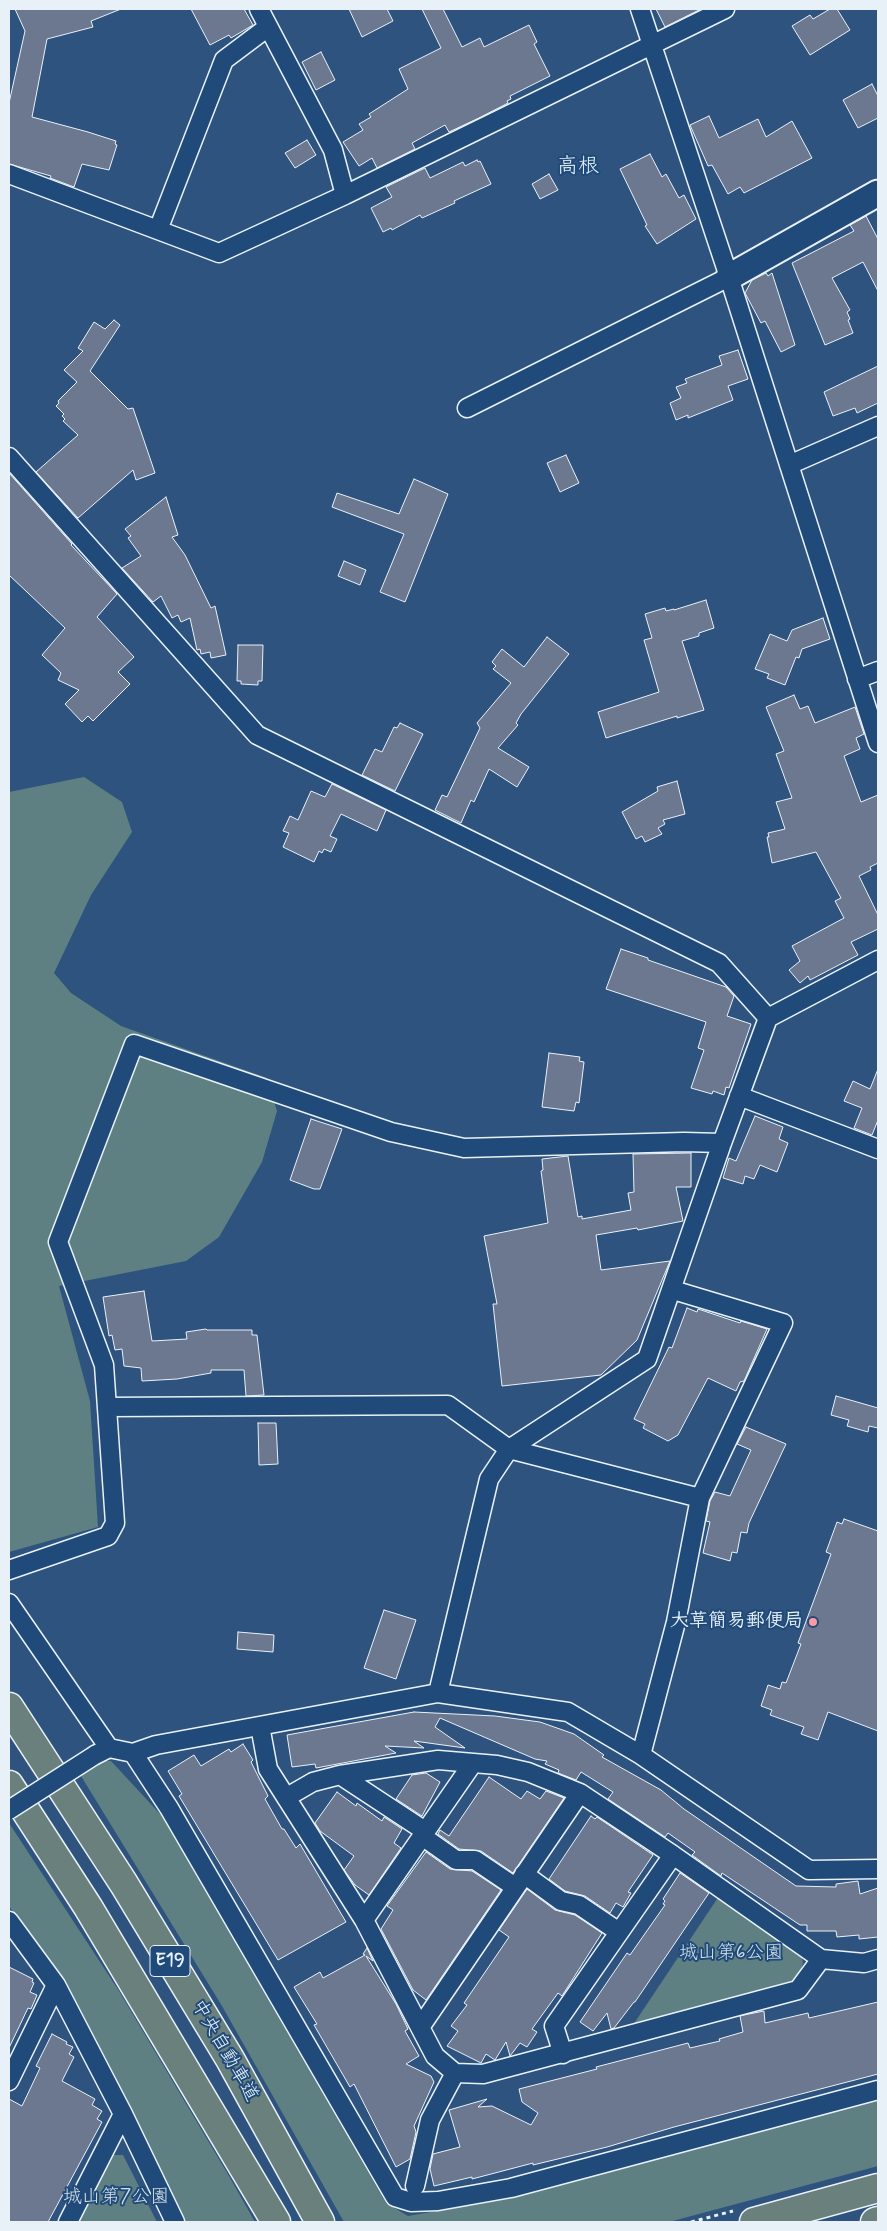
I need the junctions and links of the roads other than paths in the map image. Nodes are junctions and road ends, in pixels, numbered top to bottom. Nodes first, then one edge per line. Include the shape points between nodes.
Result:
1 (259, 9) edge
2 (640, 9) edge
3 (725, 9) edge
4 (268, 27) junction
5 (652, 45) junction
6 (9, 174) edge
7 (878, 193) edge
8 (345, 195) junction
9 (158, 230) junction
10 (729, 277) junction
11 (467, 408) dead end
12 (878, 426) edge
13 (9, 457) edge
14 (789, 466) junction
15 (878, 671) edge
16 (857, 679) junction
17 (878, 743) edge
18 (878, 960) edge
19 (768, 1018) junction
20 (739, 1096) junction
21 (722, 1143) junction
22 (878, 1149) edge
23 (673, 1290) junction
24 (107, 1407) junction
25 (509, 1449) junction
26 (700, 1498) junction
27 (9, 1570) edge
28 (9, 1603) edge
29 (438, 1693) junction
30 (9, 1707) edge
31 (260, 1726) junction
32 (102, 1752) junction
33 (133, 1753) junction
34 (641, 1755) junction
35 (473, 1763) junction
36 (340, 1774) junction
37 (9, 1785) edge
38 (580, 1793) junction
39 (287, 1798) junction
40 (9, 1810) edge
41 (423, 1834) junction
42 (673, 1855) junction
43 (878, 1869) edge
44 (520, 1881) junction
45 (364, 1920) junction
46 (9, 1921) edge
47 (619, 1932) junction
48 (821, 1959) junction
49 (878, 1959) edge
50 (56, 1985) junction
51 (421, 2026) junction
52 (563, 2054) junction
53 (455, 2072) junction
54 (9, 2081) edge
55 (878, 2090) edge
56 (123, 2114) junction
57 (415, 2186) dead end
58 (878, 2188) edge
59 (68, 2222) edge
60 (175, 2222) edge
61 (276, 2222) edge
62 (320, 2222) edge
63 (754, 2222) edge

1 - 4 street
2 - 5 street
3 - 5 street
4 - 8 street via 333,150
4 - 9 street via 224,60
5 - 8 street
5 - 10 street
6 - 9 street
7 - 10 street
8 - 9 street via 219,253
10 - 11 street
10 - 14 street
12 - 14 street
13 - 19 street via 257,735 719,963
14 - 16 street
15 - 16 street
16 - 17 street
18 - 19 street
19 - 20 street
20 - 21 street
20 - 22 street
21 - 23 street
21 - 24 street via 464,1148 391,1132 134,1044 58,1242 104,1365
23 - 25 street via 647,1359
23 - 26 street via 783,1323
24 - 25 street via 448,1405
24 - 27 street via 115,1523 108,1536
25 - 26 street
25 - 29 street via 489,1479
26 - 34 street via 676,1622
28 - 32 street
29 - 31 street
29 - 34 street via 568,1712
30 - 62 highway, 中央自動車道 / E19 via 124,1884 230,2060
31 - 33 street via 156,1744
31 - 39 street via 268,1768
32 - 33 street
32 - 40 street, bridge
33 - 55 street via 169,1808 395,2197 411,2202 438,2201 511,2188
34 - 43 street via 809,1870
35 - 36 street via 438,1760
35 - 38 street via 528,1772
35 - 41 street
36 - 39 street via 313,1782
36 - 41 street
37 - 61 highway, E19 via 88,1907
38 - 42 street
38 - 44 street
39 - 45 street
41 - 44 street via 456,1860 475,1860
41 - 45 street
42 - 47 street
42 - 48 street
44 - 47 street via 562,1901 579,1905
44 - 51 street
45 - 51 street
46 - 50 street
47 - 52 street via 554,2026
48 - 49 street via 864,1963
48 - 52 street via 798,1990
50 - 54 street
50 - 56 street
51 - 53 street via 435,2056
52 - 53 street via 483,2074
53 - 57 street via 430,2120
56 - 59 street
56 - 60 street
58 - 63 highway

